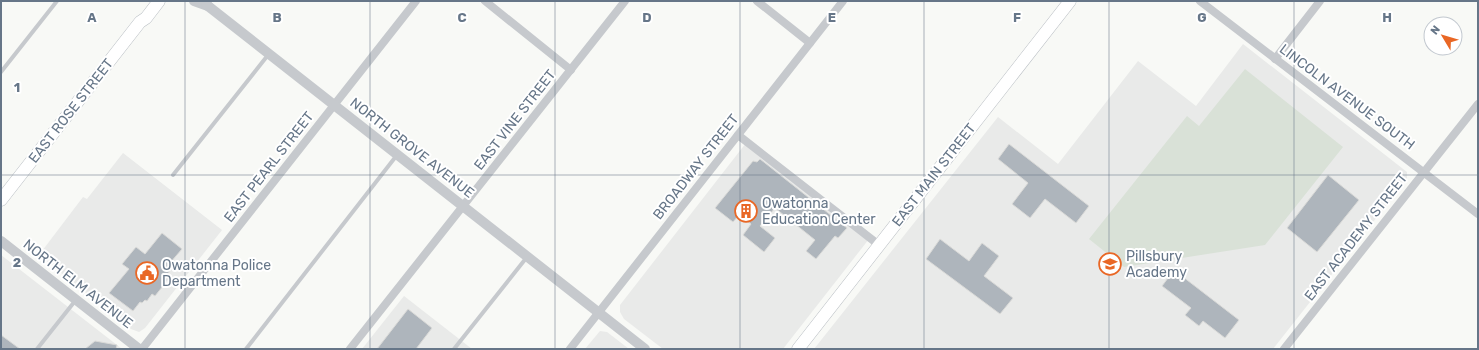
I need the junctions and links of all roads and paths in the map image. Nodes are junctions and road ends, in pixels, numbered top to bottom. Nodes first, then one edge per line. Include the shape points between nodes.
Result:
1 (57, 1) edge
2 (150, 1) edge
3 (159, 1) edge
4 (194, 1) edge
5 (416, 1) edge
6 (485, 1) edge
7 (625, 1) edge
8 (757, 1) edge
9 (843, 1) edge
10 (1070, 1) edge
11 (1200, 1) edge
12 (1320, 1) edge
13 (206, 4) edge
14 (140, 22) junction
15 (810, 43) junction
16 (269, 54) junction
17 (1275, 58) junction
18 (571, 70) junction
19 (1, 72) edge
20 (1478, 104) edge
21 (334, 105) junction
22 (738, 135) junction
23 (398, 155) junction
24 (1424, 172) junction
25 (173, 175) dead end
26 (1, 200) edge
27 (463, 206) junction
28 (1478, 214) edge
29 (1, 241) edge
30 (879, 245) junction
31 (527, 256) junction
32 (76, 300) junction
33 (598, 312) junction
34 (37, 349) edge
35 (139, 349) edge
36 (142, 349) edge
37 (246, 349) edge
38 (350, 349) edge
39 (454, 349) edge
40 (570, 349) edge
41 (645, 349) edge
42 (798, 349) edge
43 (1284, 349) edge

1 - 19 lane
2 - 14 main road, EAST ROSE STREET via 141,15
3 - 14 main road, EAST ROSE STREET
4 - 13 street, NORTH GROVE AVENUE
5 - 21 street, EAST PEARL STREET
6 - 18 street
7 - 18 street, EAST VINE STREET
8 - 15 street
9 - 15 street, BROADWAY STREET
10 - 30 main road, EAST MAIN STREET
11 - 17 street, LINCOLN AVENUE SOUTH
12 - 17 street
13 - 16 street, NORTH GROVE AVENUE
14 - 26 main road, EAST ROSE STREET
15 - 22 street, BROADWAY STREET
16 - 21 street, NORTH GROVE AVENUE
16 - 25 lane
17 - 24 street, LINCOLN AVENUE SOUTH
18 - 27 street, EAST VINE STREET
20 - 24 street, EAST ACADEMY STREET
21 - 23 street, NORTH GROVE AVENUE
21 - 36 street, EAST PEARL STREET
22 - 30 street
22 - 33 street, BROADWAY STREET
23 - 27 street, NORTH GROVE AVENUE
23 - 37 lane
24 - 28 street, LINCOLN AVENUE SOUTH
24 - 43 street, EAST ACADEMY STREET
27 - 31 street, NORTH GROVE AVENUE
27 - 38 street, EAST VINE STREET
29 - 32 street, NORTH ELM AVENUE
30 - 42 main road, EAST MAIN STREET
31 - 33 street, NORTH GROVE AVENUE
31 - 39 lane
32 - 34 lane
32 - 35 street, NORTH ELM AVENUE
33 - 40 street, BROADWAY STREET
33 - 41 street, NORTH GROVE AVENUE

